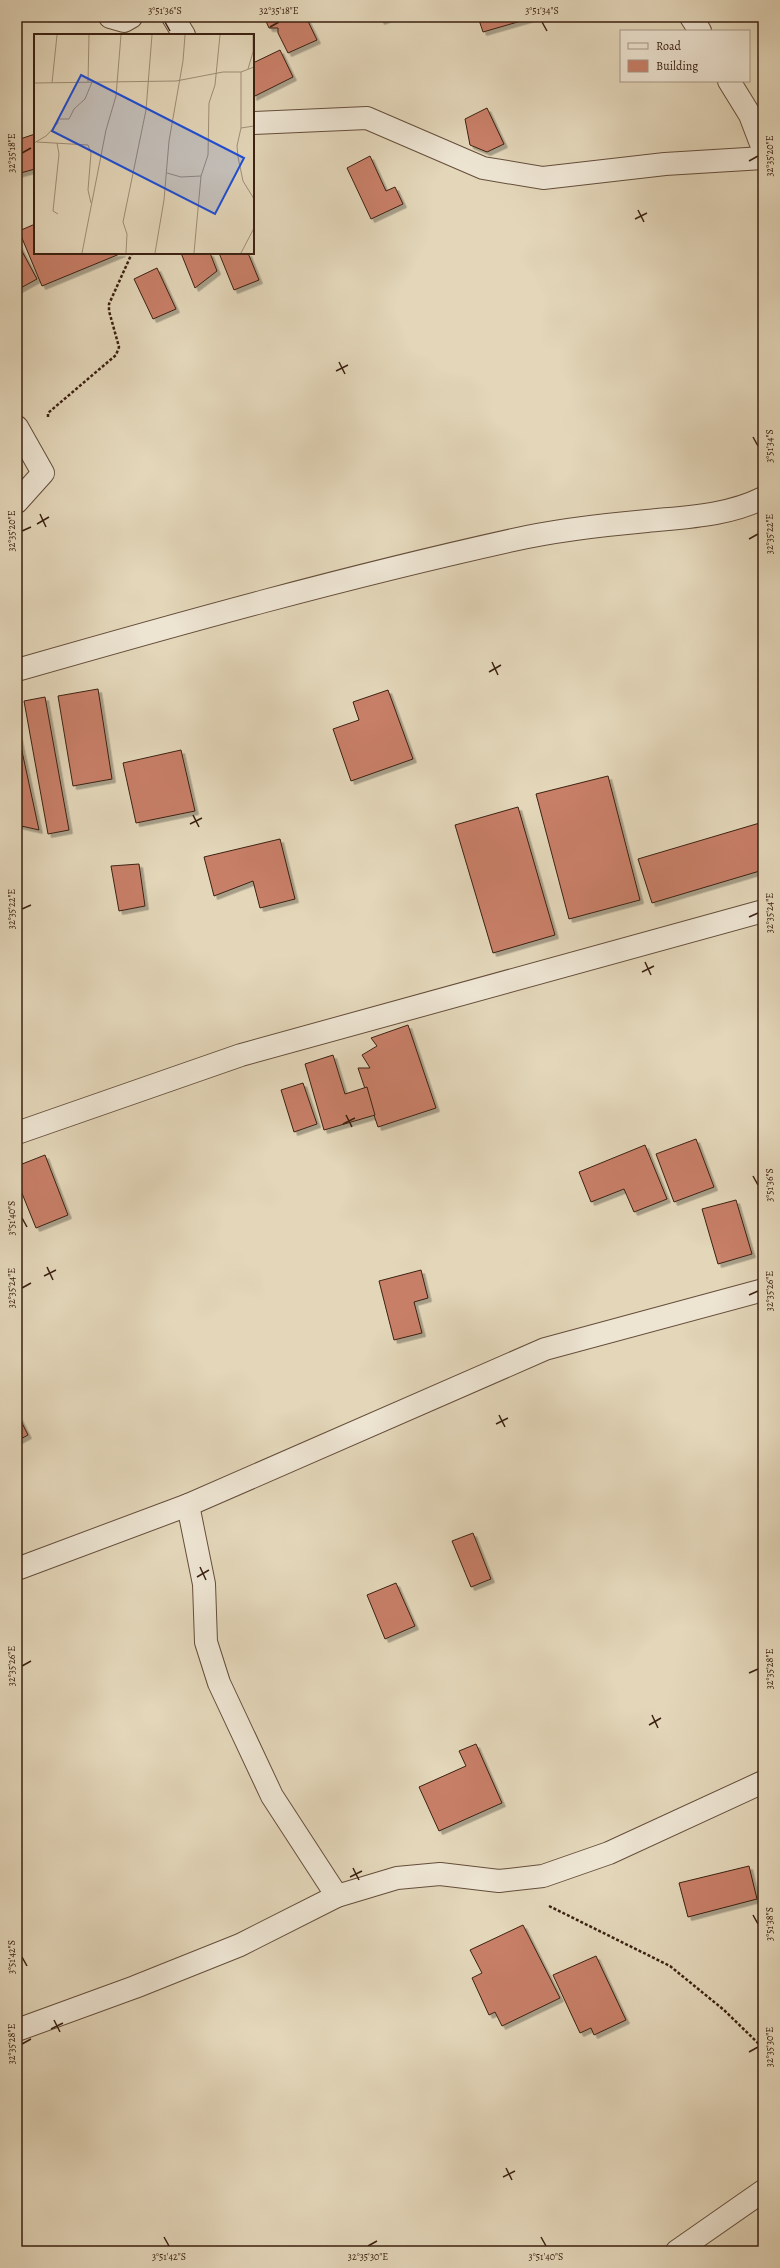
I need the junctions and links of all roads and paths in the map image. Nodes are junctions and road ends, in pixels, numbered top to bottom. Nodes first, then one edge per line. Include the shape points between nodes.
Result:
1 (110, 17) edge
2 (131, 17) edge
3 (174, 17) edge
4 (691, 17) edge
5 (699, 30) edge
6 (183, 34) edge
7 (730, 82) edge
8 (756, 112) edge
9 (254, 123) edge
10 (763, 148) edge
11 (763, 158) edge
12 (132, 254) edge
13 (48, 421) dead end
14 (17, 427) edge
15 (763, 498) edge
16 (17, 502) edge
17 (17, 670) edge
18 (763, 911) edge
19 (17, 1133) edge
20 (763, 1290) edge
21 (188, 1505) junction
22 (17, 1568) edge
23 (763, 1782) edge
24 (337, 1896) junction
25 (546, 1904) dead end
26 (17, 2030) edge
27 (763, 2048) edge
28 (763, 2191) edge
29 (677, 2251) edge

1 - 2 street via 124,21
3 - 6 street
4 - 5 street
7 - 8 street
8 - 10 street
9 - 11 street via 367,118 483,168 543,178 665,164
12 - 13 path via 109,304 120,347 116,355 48,413
14 - 16 street via 43,473
15 - 17 street via 750,505 710,515 571,528 514,539 321,587
18 - 19 street via 241,1055
20 - 21 street via 545,1349
21 - 22 street
21 - 24 street via 204,1584 206,1642 219,1683 272,1796
23 - 24 street via 609,1853 543,1876 499,1881 440,1874 396,1878
24 - 26 street via 240,1945 135,1988
25 - 27 path via 670,1966 724,2010
28 - 29 street

